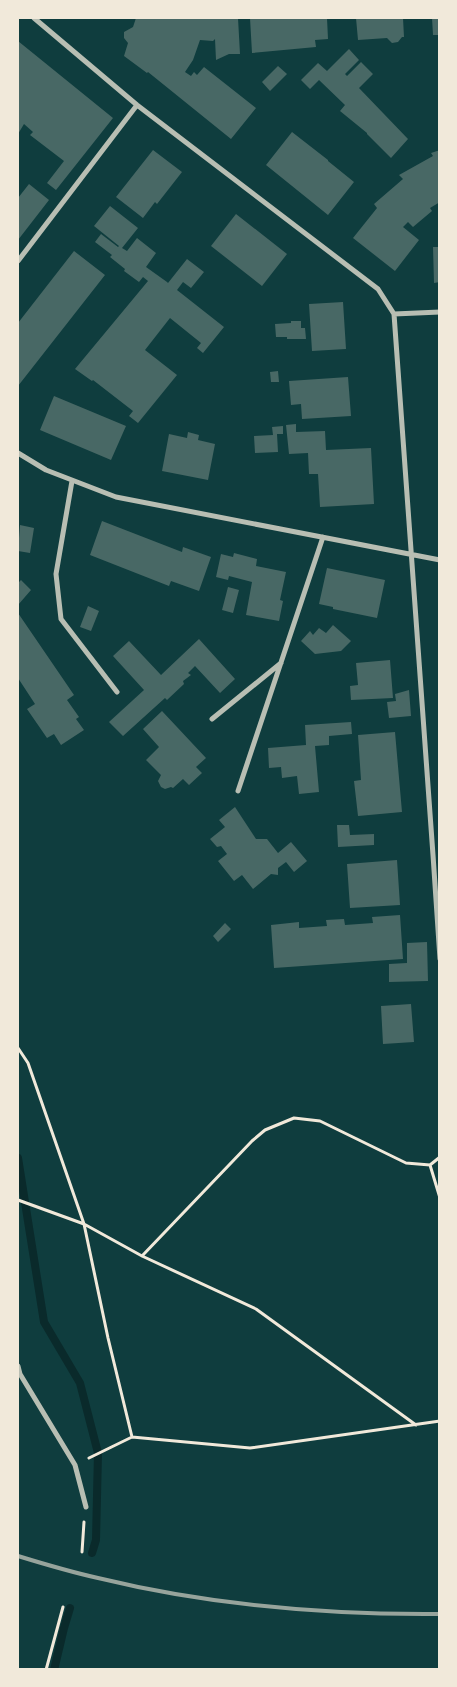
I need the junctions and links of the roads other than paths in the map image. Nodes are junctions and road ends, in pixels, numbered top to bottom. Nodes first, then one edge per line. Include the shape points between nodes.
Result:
1 (34, 18) edge
2 (137, 105) junction
3 (18, 261) edge
4 (440, 312) edge
5 (394, 314) junction
6 (18, 453) edge
7 (72, 481) junction
8 (323, 537) junction
9 (411, 554) junction
10 (440, 560) edge
11 (281, 662) junction
12 (117, 692) dead end
13 (212, 719) dead end
14 (238, 791) dead end
15 (436, 855) edge
16 (440, 959) edge
17 (18, 1366) edge
18 (86, 1507) road end

1 - 2 street
2 - 3 street
2 - 5 street via 378,289
4 - 5 street
5 - 9 street
6 - 7 street
7 - 8 street via 116,497
7 - 12 street via 56,574 61,619
8 - 9 street
8 - 11 street
9 - 10 street
9 - 15 street
11 - 13 street
11 - 14 street
15 - 16 street
17 - 18 street via 75,1465

